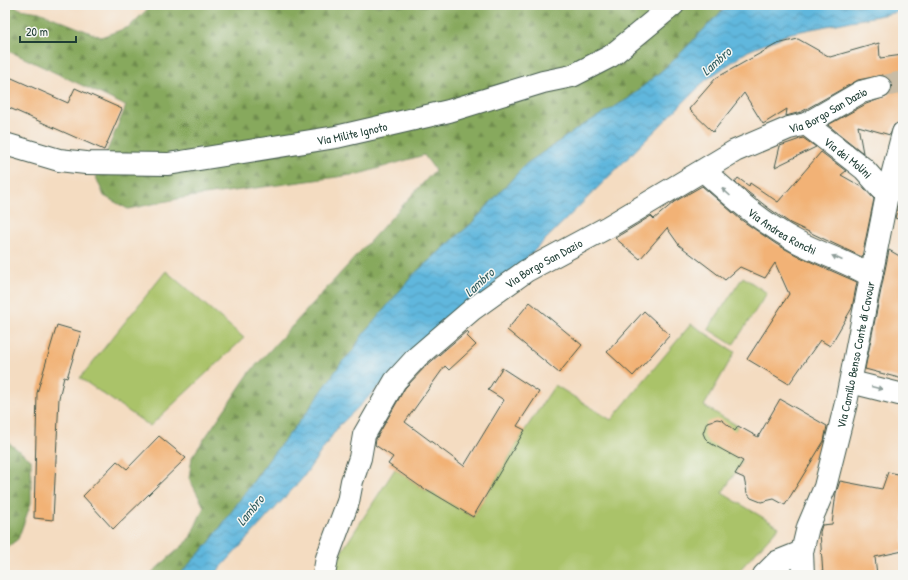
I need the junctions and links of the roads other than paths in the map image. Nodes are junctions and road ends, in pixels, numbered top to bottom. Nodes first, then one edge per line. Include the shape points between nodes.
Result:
1 (673, 5) edge
2 (880, 87) tunnel mouth
3 (806, 124) junction
4 (903, 133) edge
5 (5, 144) edge
6 (704, 171) junction
7 (887, 195) junction
8 (871, 276) junction
9 (851, 382) junction
10 (903, 395) edge
11 (802, 552) junction
12 (326, 566) edge
13 (764, 575) edge
14 (803, 575) edge

1 - 5 street, Via Milite Ignoto via 611,56 572,76 449,111 336,137 168,164 86,163 59,160
2 - 3 street, Via Borgo San Dazio via 861,92
3 - 6 street, Via Borgo San Dazio via 789,128 735,151
3 - 7 street, Via dei Molini via 864,169
4 - 7 street, Via Camillo Benso Conte di Cavour
8 -> 6 street, Via Andrea Ronchi via 839,259 797,242 764,222 739,204
6 - 12 street, Via Borgo San Dazio via 526,271 473,309 417,357 395,381 364,436 348,502
7 - 8 street, Via Camillo Benso Conte di Cavour
8 - 9 street, Via Camillo Benso Conte di Cavour
9 -> 10 street
9 - 11 street, Via Camillo Benso Conte di Cavour via 824,487 808,527
11 - 13 street via 777,562
11 - 14 street, Via Camillo Benso Conte di Cavour

